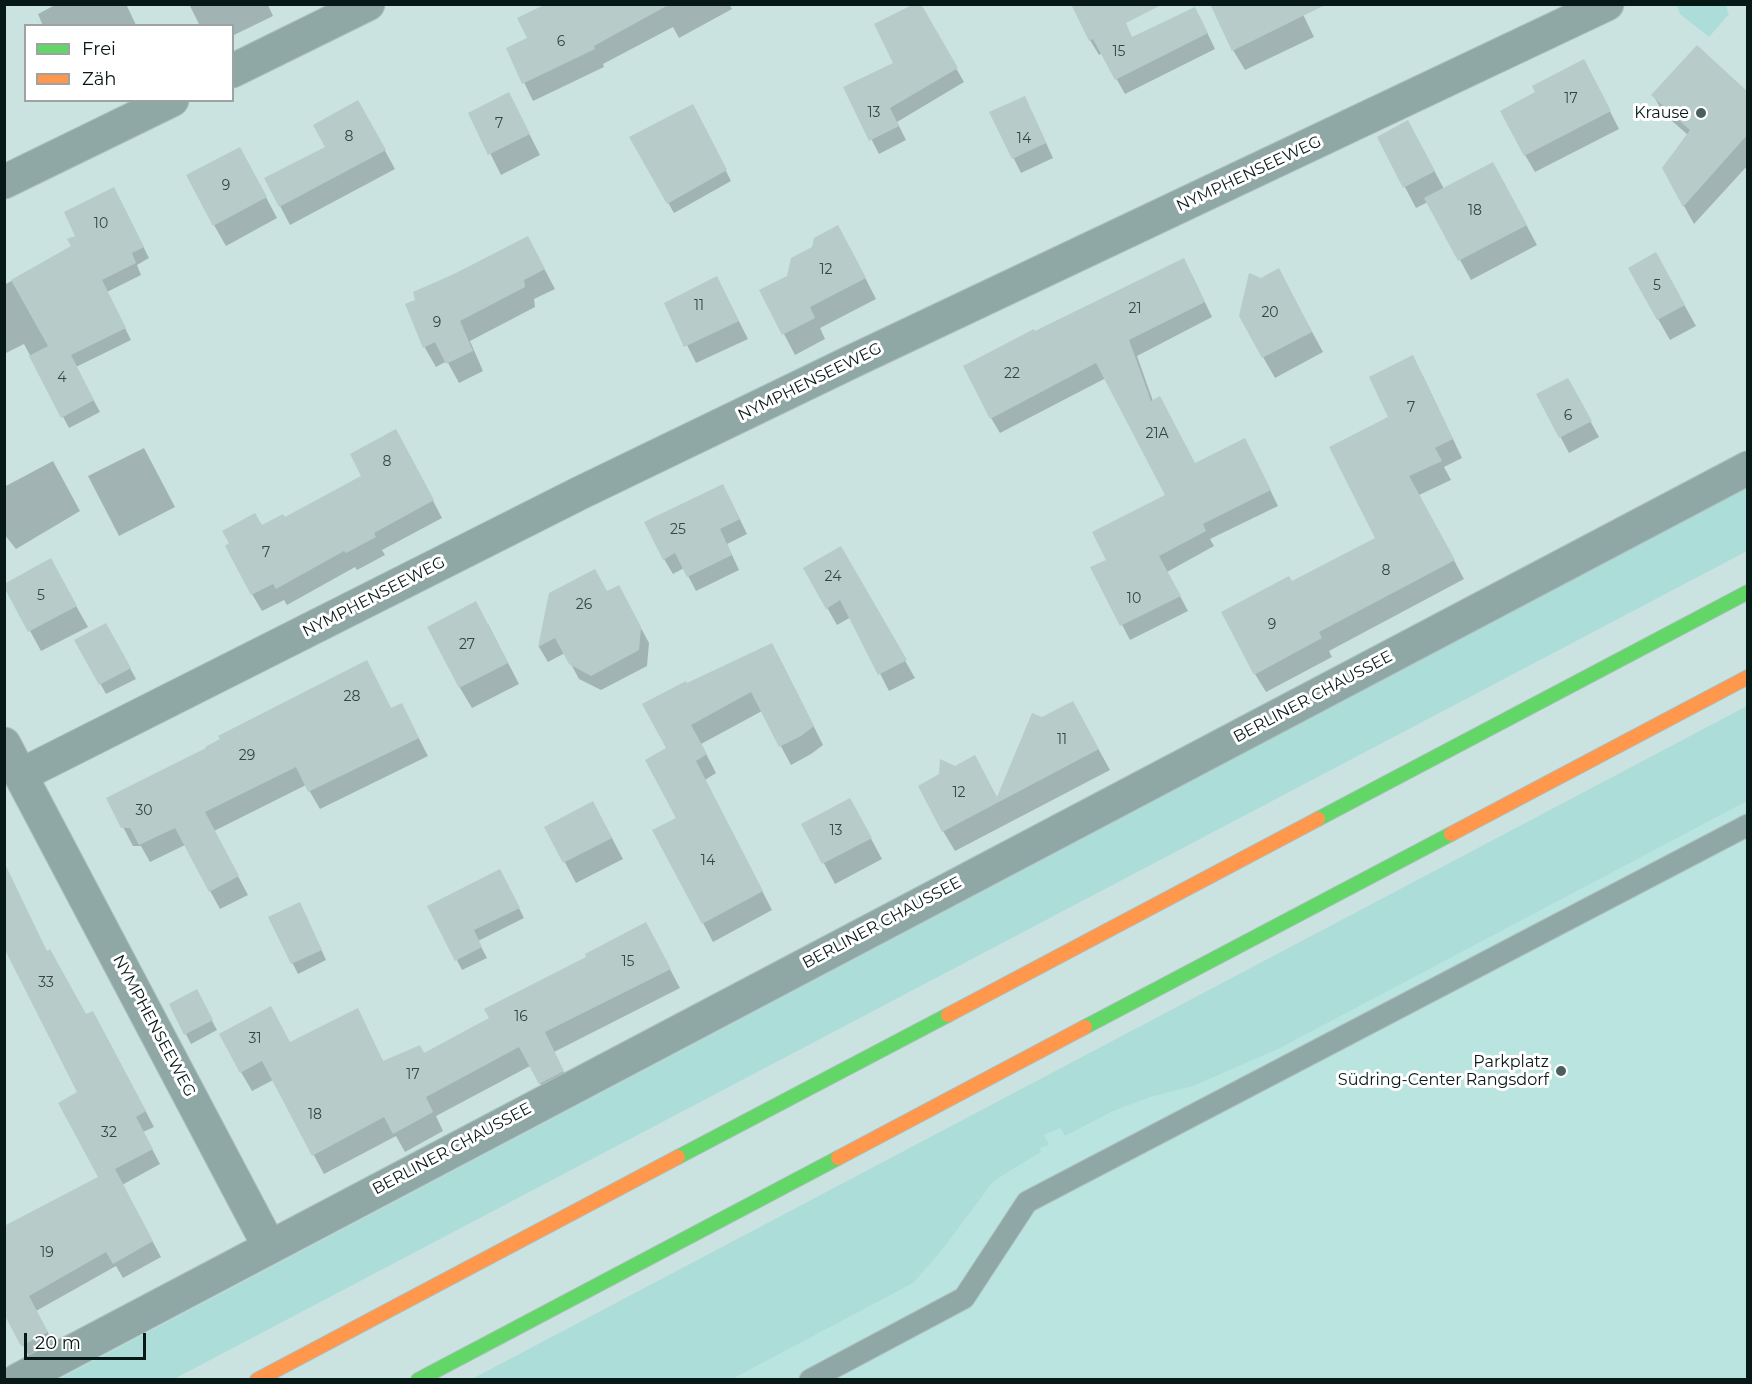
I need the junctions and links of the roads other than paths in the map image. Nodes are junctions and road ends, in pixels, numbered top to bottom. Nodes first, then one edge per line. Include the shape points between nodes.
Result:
1 (368, 4) edge
2 (1607, 4) edge
3 (234, 70) edge
4 (168, 102) edge
5 (4, 182) edge
6 (1748, 468) edge
7 (1748, 591) edge
8 (1748, 677) edge
9 (4, 744) edge
10 (21, 775) junction
11 (1748, 825) edge
12 (269, 1246) junction
13 (18, 1380) edge
14 (257, 1380) edge
15 (418, 1380) edge
16 (810, 1380) edge

1 - 3 street
2 - 10 street, NYMPHENSEEWEG via 580,493
4 - 5 street
6 - 12 street, BERLINER CHAUSSEE
7 - 14 main road
8 - 15 main road
9 - 10 street, NYMPHENSEEWEG
10 - 12 street, NYMPHENSEEWEG
11 - 16 lane via 1027,1202 964,1298
12 - 13 street, BERLINER CHAUSSEE

